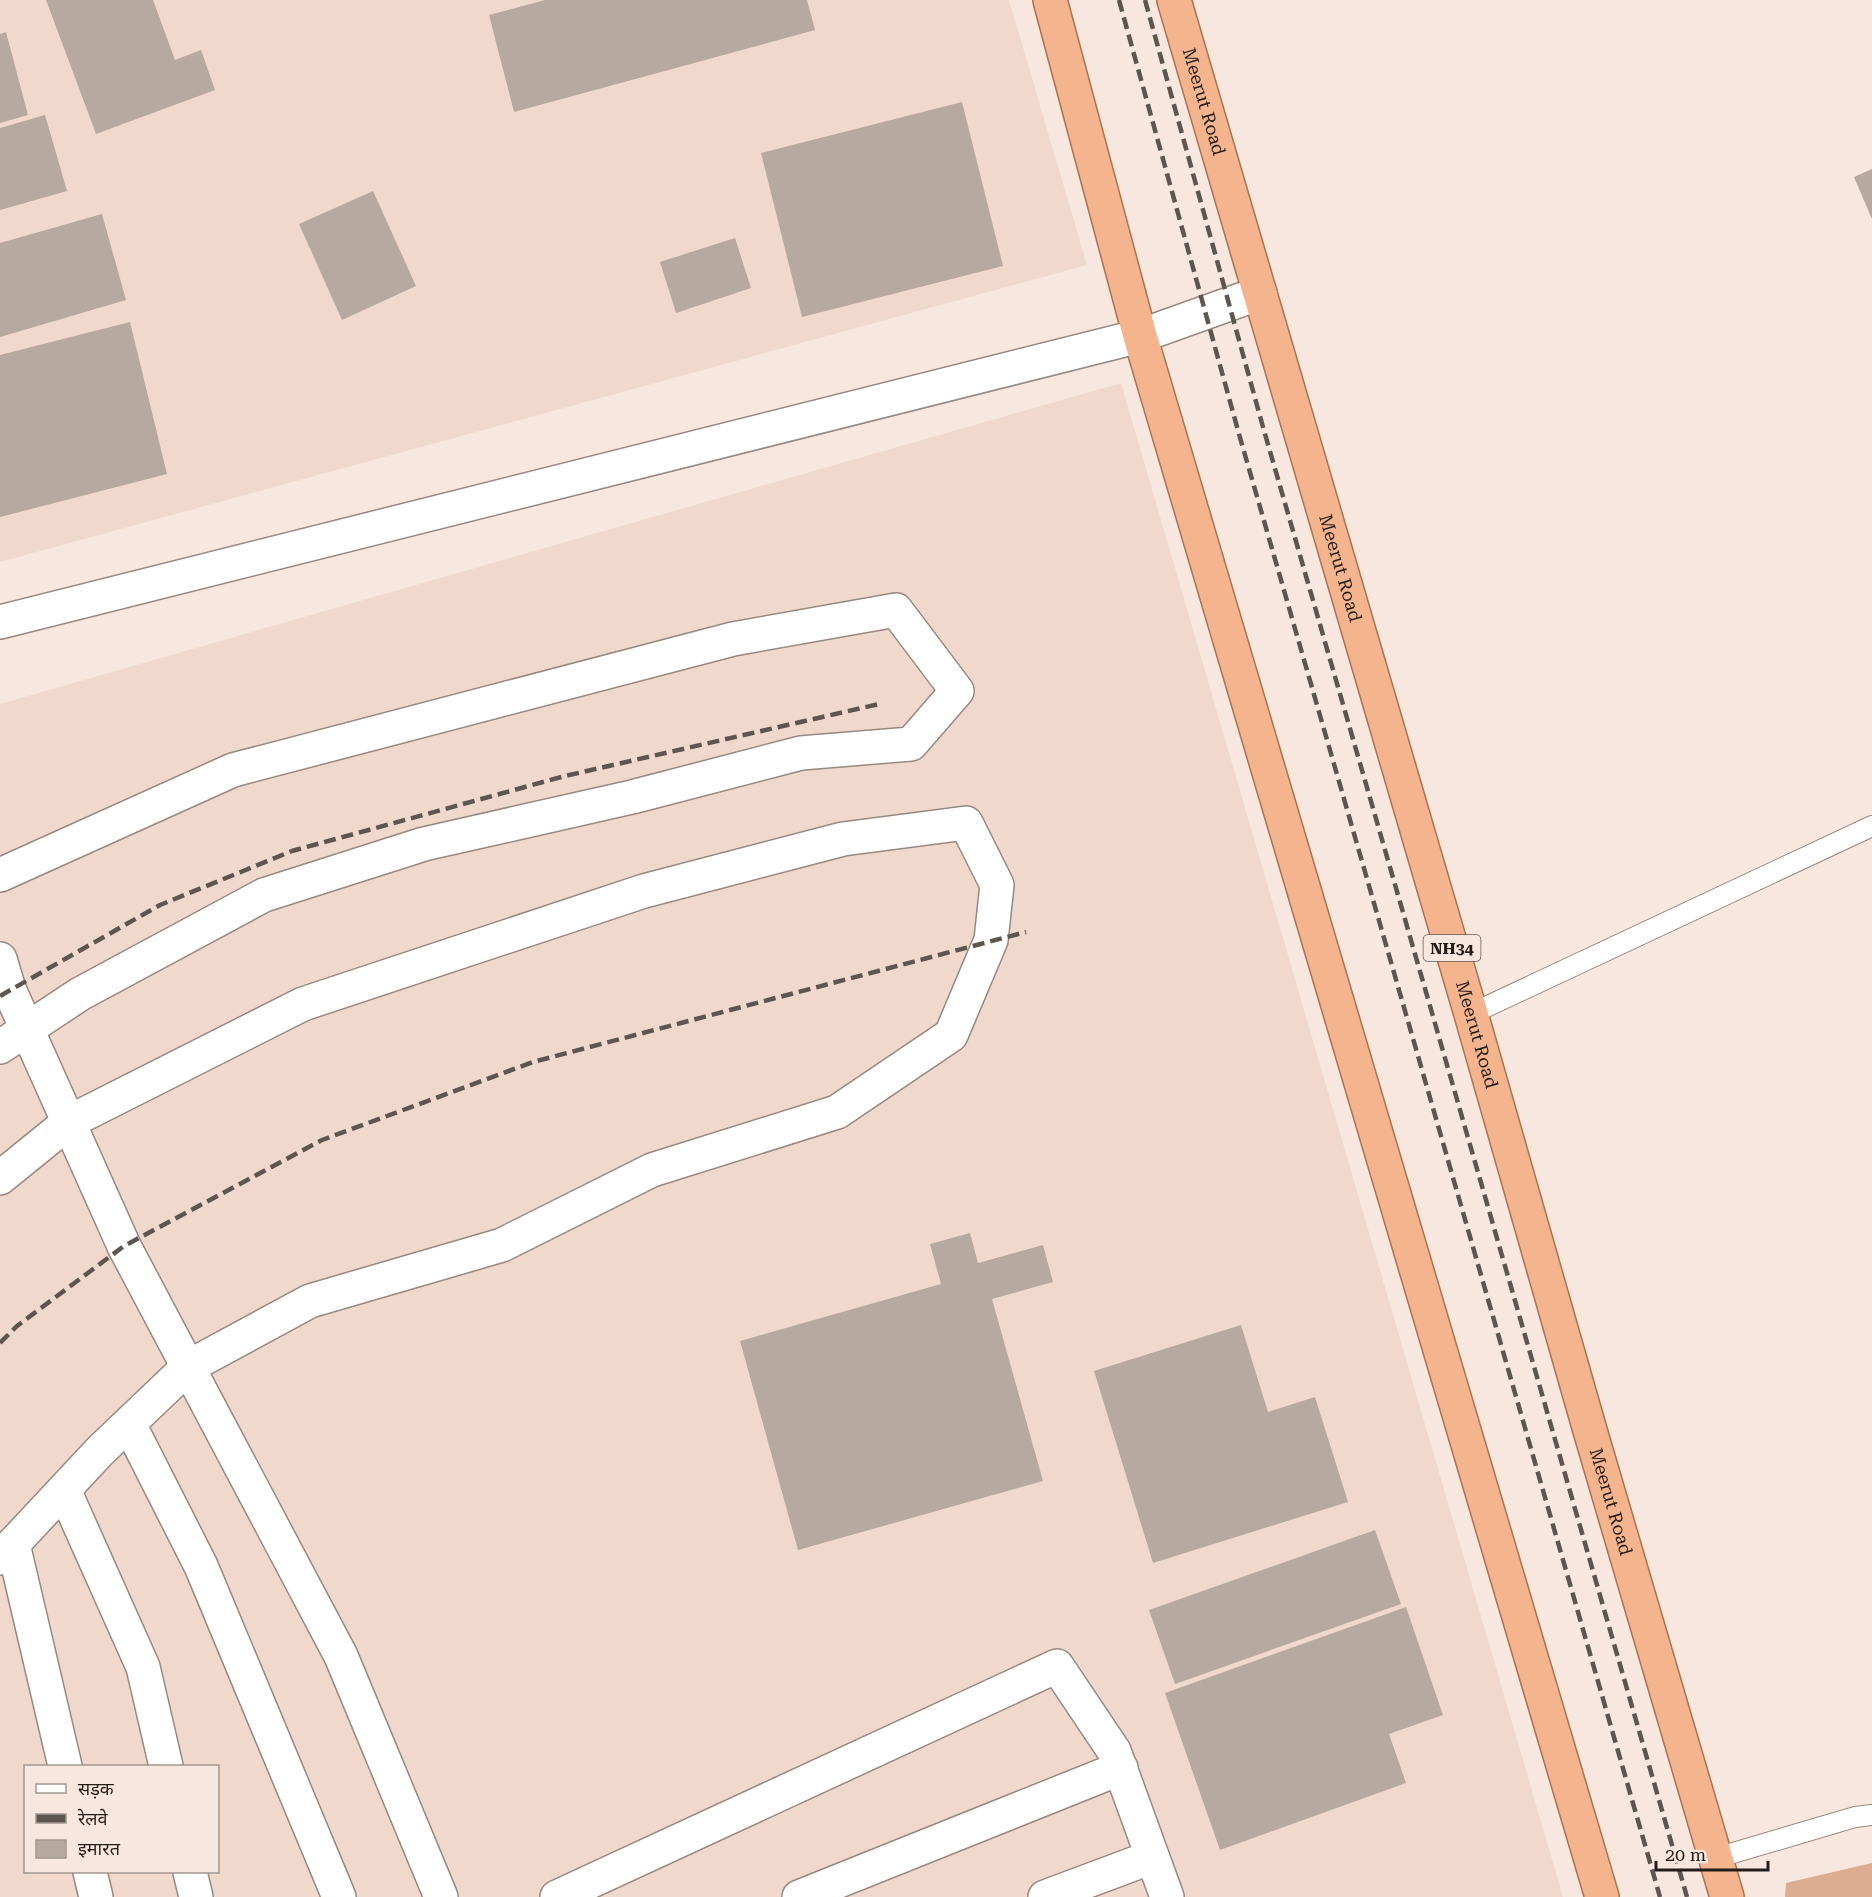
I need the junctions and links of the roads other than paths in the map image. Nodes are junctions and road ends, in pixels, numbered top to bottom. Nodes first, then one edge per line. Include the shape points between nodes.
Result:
1 (1050, 0) edge
2 (1174, 0) edge
3 (1260, 293) junction
4 (1140, 336) junction
5 (0, 622) edge
6 (1872, 826) edge
7 (0, 875) edge
8 (0, 959) edge
9 (1471, 1014) junction
10 (26, 1028) junction
11 (0, 1047) edge
12 (69, 1122) junction
13 (0, 1178) edge
14 (188, 1367) junction
15 (129, 1424) junction
16 (63, 1490) junction
17 (6, 1551) edge
18 (64, 1765) edge
19 (166, 1765) edge
20 (1120, 1768) junction
21 (1872, 1815) edge
22 (1152, 1857) junction
23 (1716, 1858) junction
24 (90, 1873) edge
25 (190, 1873) edge
26 (96, 1897) edge
27 (196, 1897) edge
28 (339, 1897) edge
29 (441, 1897) edge
30 (556, 1897) edge
31 (799, 1897) edge
32 (1045, 1897) edge
33 (1167, 1897) edge
34 (1602, 1897) edge
35 (1727, 1897) edge

1 - 4 highway
2 - 3 highway, Meerut Road / NH34
3 - 4 street
3 - 9 highway, Meerut Road / NH34
4 - 5 street
4 - 34 highway
6 - 9 lane
7 - 10 street via 233,770 733,639 896,610 957,691 911,744 801,753 632,797 424,844 264,895 80,994
8 - 10 street
9 - 23 highway, Meerut Road / NH34
10 - 11 street
10 - 12 street
12 - 13 street
12 - 14 street via 124,1246
12 - 14 street via 303,1004 644,891 843,839 966,824 997,885 991,940 951,1035 837,1112 652,1170 502,1245 310,1301
14 - 15 street
14 - 29 street via 341,1656
15 - 16 street
15 - 28 street via 201,1566
16 - 17 street
16 - 19 street via 143,1667
17 - 18 street
20 - 22 street
20 - 30 street via 1114,1751 1058,1666
20 - 31 street
21 - 23 lane
22 - 32 street
22 - 33 street
23 - 35 highway, Meerut Road / NH34
24 - 26 street
25 - 27 street

